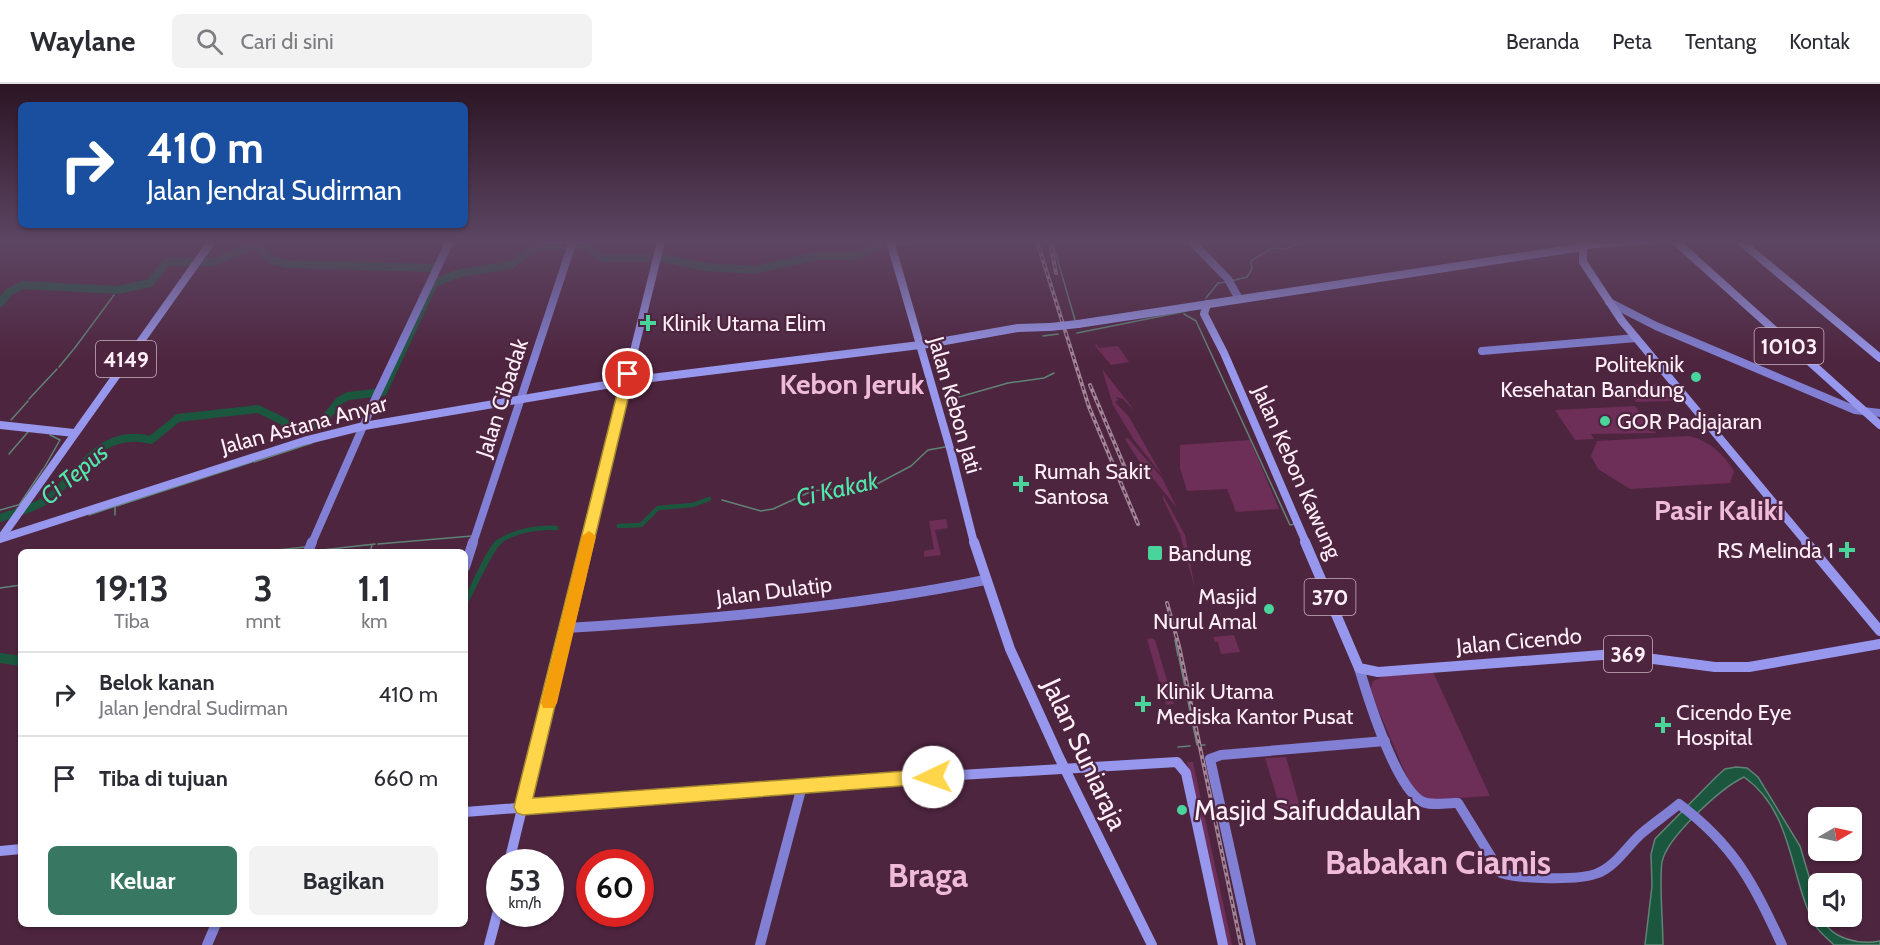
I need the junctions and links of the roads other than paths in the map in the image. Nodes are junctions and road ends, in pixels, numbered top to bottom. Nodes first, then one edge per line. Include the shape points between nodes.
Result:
1 (183, 281) edge
2 (431, 281) edge
3 (559, 281) edge
4 (651, 281) edge
5 (901, 281) edge
6 (1230, 281) edge
7 (1359, 281) edge
8 (1595, 281) edge
9 (1719, 281) edge
10 (1788, 281) edge
11 (1239, 299) junction
12 (1608, 302) junction
13 (1207, 304) junction
14 (1128, 316) junction
15 (1206, 317) junction
16 (1636, 338) junction
17 (928, 345) junction
18 (919, 346) junction
19 (1482, 351) dead end
20 (1880, 358) edge
21 (626, 381) junction
22 (520, 399) junction
23 (1852, 401) junction
24 (1840, 404) junction
25 (1864, 412) junction
26 (1879, 419) edge
27 (0, 425) edge
28 (364, 426) junction
29 (74, 433) junction
30 (0, 539) edge
31 (309, 549) edge
32 (468, 558) edge
33 (985, 580) junction
34 (566, 628) junction
35 (1880, 631) edge
36 (1880, 644) edge
37 (1359, 668) junction
38 (1373, 672) junction
39 (1366, 691) junction
40 (1385, 741) junction
41 (1066, 769) junction
42 (802, 786) junction
43 (523, 807) junction
44 (468, 812) edge
45 (18, 849) edge
46 (512, 849) edge
47 (0, 851) edge
48 (1142, 923) junction
49 (217, 927) edge
50 (494, 927) edge
51 (209, 945) edge
52 (489, 945) edge
53 (760, 945) edge
54 (1152, 945) edge
55 (1158, 945) edge
56 (1223, 945) edge
57 (1251, 945) edge
58 (1782, 945) edge

1 - 29 main road, 4149
2 - 28 street
3 - 22 street, Jalan Cibadak
4 - 21 main road
5 - 18 main road, Jalan Kebon Jati
6 - 11 street
7 - 11 main road
8 - 12 main road
9 - 23 main road, 10103
10 - 20 main road
11 - 13 main road
12 - 16 main road
12 - 24 street
13 - 14 main road
13 - 15 main road via 1203,310
14 - 15 main road via 1193,309
14 - 17 main road, bridge
15 - 37 main road, Jalan Kebon Kawung / 370
16 - 19 street
16 - 35 main road
17 - 18 main road
17 - 18 main road via 924,349
18 - 21 main road, Jalan Astana Anyar
18 - 33 main road, Jalan Kebon Jati
21 - 22 main road, Jalan Astana Anyar
21 - 34 main road
22 - 28 main road, Jalan Astana Anyar
22 - 32 street, Jalan Cibadak
23 - 24 street via 1849,405
23 - 25 main road, 10103
24 - 25 street
25 - 26 main road
27 - 29 main road
28 - 30 main road, Jalan Astana Anyar via 294,444
28 - 31 street
29 - 30 main road, 4149
33 - 34 street, Jalan Dulatip via 927,592 693,620
33 - 41 main road, Jalan Suniaraja via 1015,661
34 - 43 main road
36 - 38 main road, Jalan Cicendo / 369 via 1749,668 1615,654
37 - 38 main road, Jalan Cicendo / 369
37 - 39 street, Jalan Kebon Kawung
38 - 39 street
39 - 40 street, Jalan Kebon Kawung
40 - 57 street via 1221,754 1211,758
40 - 58 street, Jalan Kebon Kawung via 1415,797 1425,803 1458,803 1493,865 1506,876 1554,878 1597,874 1679,804 1723,840 1740,860
41 - 42 main road
41 - 48 main road, Jalan Suniaraja
41 - 56 main road via 1173,762 1183,766
42 - 43 main road
42 - 53 street
43 - 44 main road
43 - 46 main road
45 - 47 main road
48 - 54 main road, Jalan Suniaraja
48 - 55 main road
49 - 51 street
50 - 52 main road

